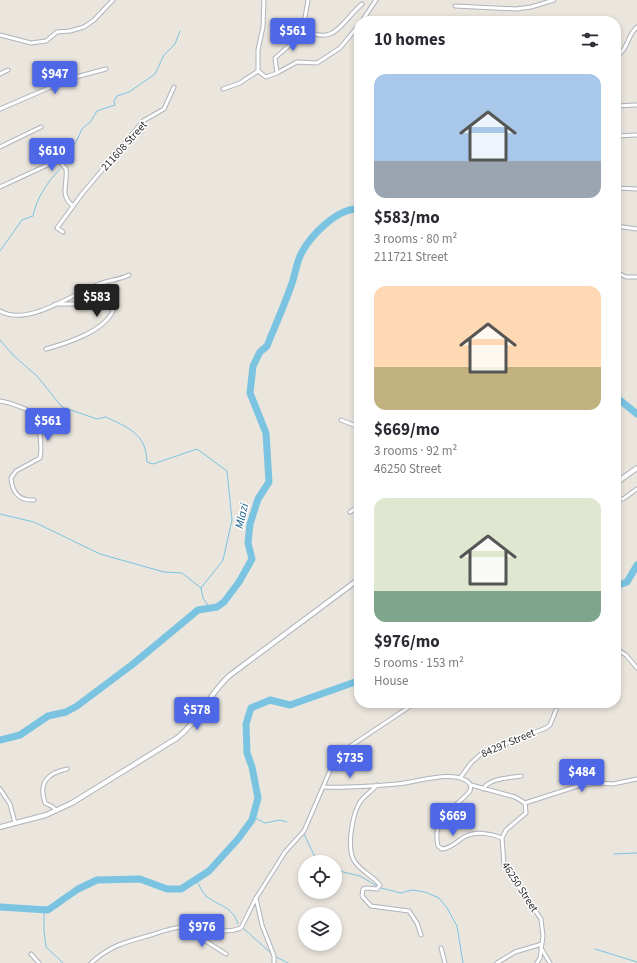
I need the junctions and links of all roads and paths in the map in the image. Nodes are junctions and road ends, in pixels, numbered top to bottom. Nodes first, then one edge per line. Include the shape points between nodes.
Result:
1 (113, 0) edge
2 (264, 0) edge
3 (308, 0) edge
4 (376, 0) edge
5 (554, 0) edge
6 (362, 4) dead end
7 (455, 6) dead end
8 (365, 16) edge
9 (637, 27) edge
10 (304, 29) junction
11 (354, 31) edge
12 (0, 35) edge
13 (621, 54) edge
14 (106, 69) dead end
15 (8, 70) dead end
16 (258, 71) junction
17 (277, 73) junction
18 (0, 74) edge
19 (174, 87) dead end
20 (223, 89) dead end
21 (621, 106) edge
22 (637, 106) edge
23 (0, 109) edge
24 (40, 127) dead end
25 (637, 135) edge
26 (621, 136) edge
27 (0, 147) edge
28 (0, 187) edge
29 (621, 188) edge
30 (637, 189) edge
31 (73, 206) junction
32 (621, 227) edge
33 (637, 229) edge
34 (63, 232) dead end
35 (621, 274) edge
36 (129, 275) dead end
37 (637, 277) edge
38 (54, 304) junction
39 (0, 311) edge
40 (46, 349) dead end
41 (0, 401) edge
42 (341, 420) dead end
43 (354, 425) edge
44 (637, 468) edge
45 (621, 479) edge
46 (637, 489) edge
47 (621, 498) edge
48 (34, 500) dead end
49 (354, 509) edge
50 (350, 512) dead end
51 (354, 584) edge
52 (621, 652) edge
53 (637, 668) edge
54 (408, 708) edge
55 (556, 710) dead end
56 (67, 769) dead end
57 (521, 776) dead end
58 (460, 778) junction
59 (637, 779) edge
60 (377, 785) junction
61 (471, 785) junction
62 (324, 787) junction
63 (0, 789) edge
64 (483, 789) junction
65 (525, 803) junction
66 (56, 811) junction
67 (15, 823) junction
68 (0, 827) edge
69 (502, 838) junction
70 (256, 898) junction
71 (189, 927) junction
72 (421, 935) dead end
73 (542, 944) junction
74 (441, 948) dead end
75 (541, 948) junction
76 (31, 954) dead end
77 (226, 954) dead end
78 (39, 963) edge
79 (91, 963) edge
80 (274, 963) edge
81 (445, 963) edge
82 (497, 963) edge
83 (537, 963) edge
84 (550, 963) edge

1 - 12 street via 84,27 70,32 57,32 46,41 31,43
2 - 16 street
3 - 10 street
4 - 8 street
5 - 7 street via 516,10
6 - 10 street via 329,36 320,36
9 - 13 street
10 - 17 street via 275,58
11 - 17 street via 340,48 322,60 313,63 297,62
14 - 23 street via 72,78
15 - 18 street
16 - 17 street via 266,77
16 - 20 street via 249,78
19 - 31 street, 211608 Street via 164,109 143,121
21 - 22 street
24 - 27 street
25 - 26 street
28 - 31 street via 54,162 60,162 66,169 66,198
29 - 30 street
31 - 34 street, 211608 Street via 58,228
32 - 33 street
35 - 37 street
36 - 38 street via 99,283
38 - 39 street via 20,316
38 - 40 street via 105,304 111,306 113,311 106,320 78,338
41 - 48 street via 32,413 37,420 40,458 16,471 11,478 16,495 21,499
42 - 43 street
44 - 45 street
46 - 47 street
49 - 50 street
51 - 66 street via 229,676 218,686 188,729 178,738
52 - 53 street
54 - 62 street via 346,749 332,766
55 - 58 street, 84297 Street via 550,725 546,728 482,753
56 - 66 street via 51,774 43,786 45,803
57 - 64 street via 487,784
58 - 60 street via 431,777
58 - 61 street
59 - 65 street via 613,784 581,785
60 - 62 street
60 - 72 street via 360,802 350,840 351,857 362,871 380,885 377,889 363,889 362,896 371,906 409,911 418,923
61 - 64 street
61 - 69 street via 468,794 442,819 437,837 438,846 442,849 448,848 466,836 474,834 491,834
62 - 70 street via 304,831 285,852
63 - 67 street via 10,804
64 - 65 street via 515,797
65 - 69 street via 526,813 506,830
66 - 67 street
67 - 68 street
69 - 73 street, 46250 Street via 504,865 541,919 544,933
70 - 71 street via 241,928 217,931
70 - 80 street
71 - 77 street
71 - 79 street via 165,930 127,941 105,951
73 - 75 street, 46250 Street
73 - 82 street via 515,952
74 - 81 street
75 - 83 street, 46250 Street
75 - 84 street
76 - 78 street

